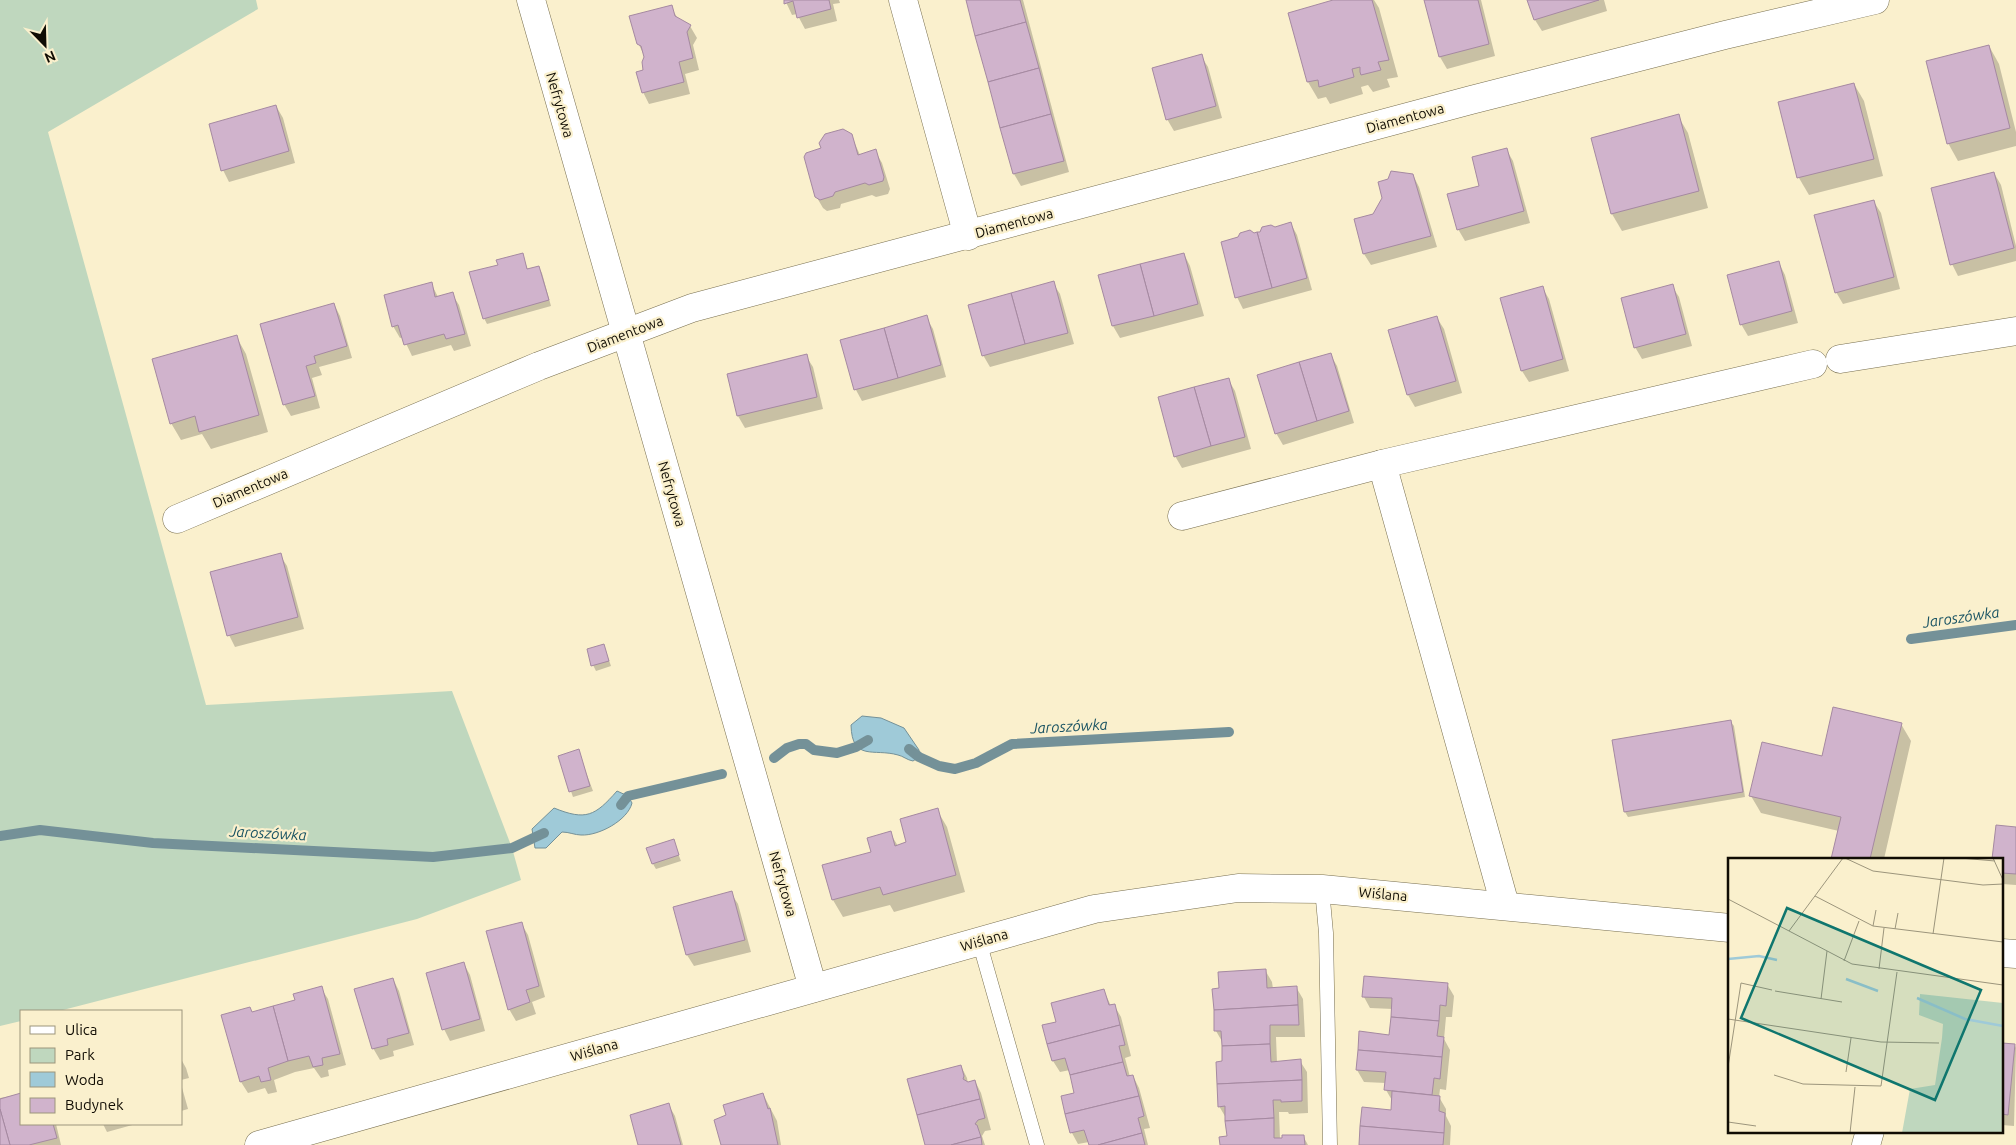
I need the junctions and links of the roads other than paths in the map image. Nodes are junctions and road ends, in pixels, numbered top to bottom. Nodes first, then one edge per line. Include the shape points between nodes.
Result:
1 (530, 0) edge
2 (903, 0) edge
3 (1875, 0) edge
4 (968, 236) junction
5 (2016, 331) edge
6 (626, 334) junction
7 (1840, 359) dead end
8 (1813, 364) dead end
9 (1382, 464) junction
10 (1182, 516) dead end
11 (177, 519) dead end
12 (1322, 889) junction
13 (1505, 905) junction
14 (1728, 928) edge
15 (979, 942) junction
16 (813, 988) junction
17 (1870, 1132) edge
18 (259, 1145) edge
19 (1036, 1145) edge
20 (1330, 1145) edge
21 (1866, 1145) edge

1 - 6 street, Nefrytowa
2 - 4 street
3 - 4 street, Diamentowa via 1480,98
4 - 6 street, Diamentowa via 692,308
5 - 7 street
6 - 11 street, Diamentowa via 539,366
6 - 16 street, Nefrytowa
8 - 9 street
9 - 10 street
9 - 13 street
12 - 13 street, Wiślana
12 - 15 street, Wiślana via 1238,888 1094,909
12 - 20 lane via 1326,933
13 - 14 street, Wiślana
15 - 16 street, Wiślana
15 - 19 lane
16 - 18 street, Wiślana
17 - 21 street

